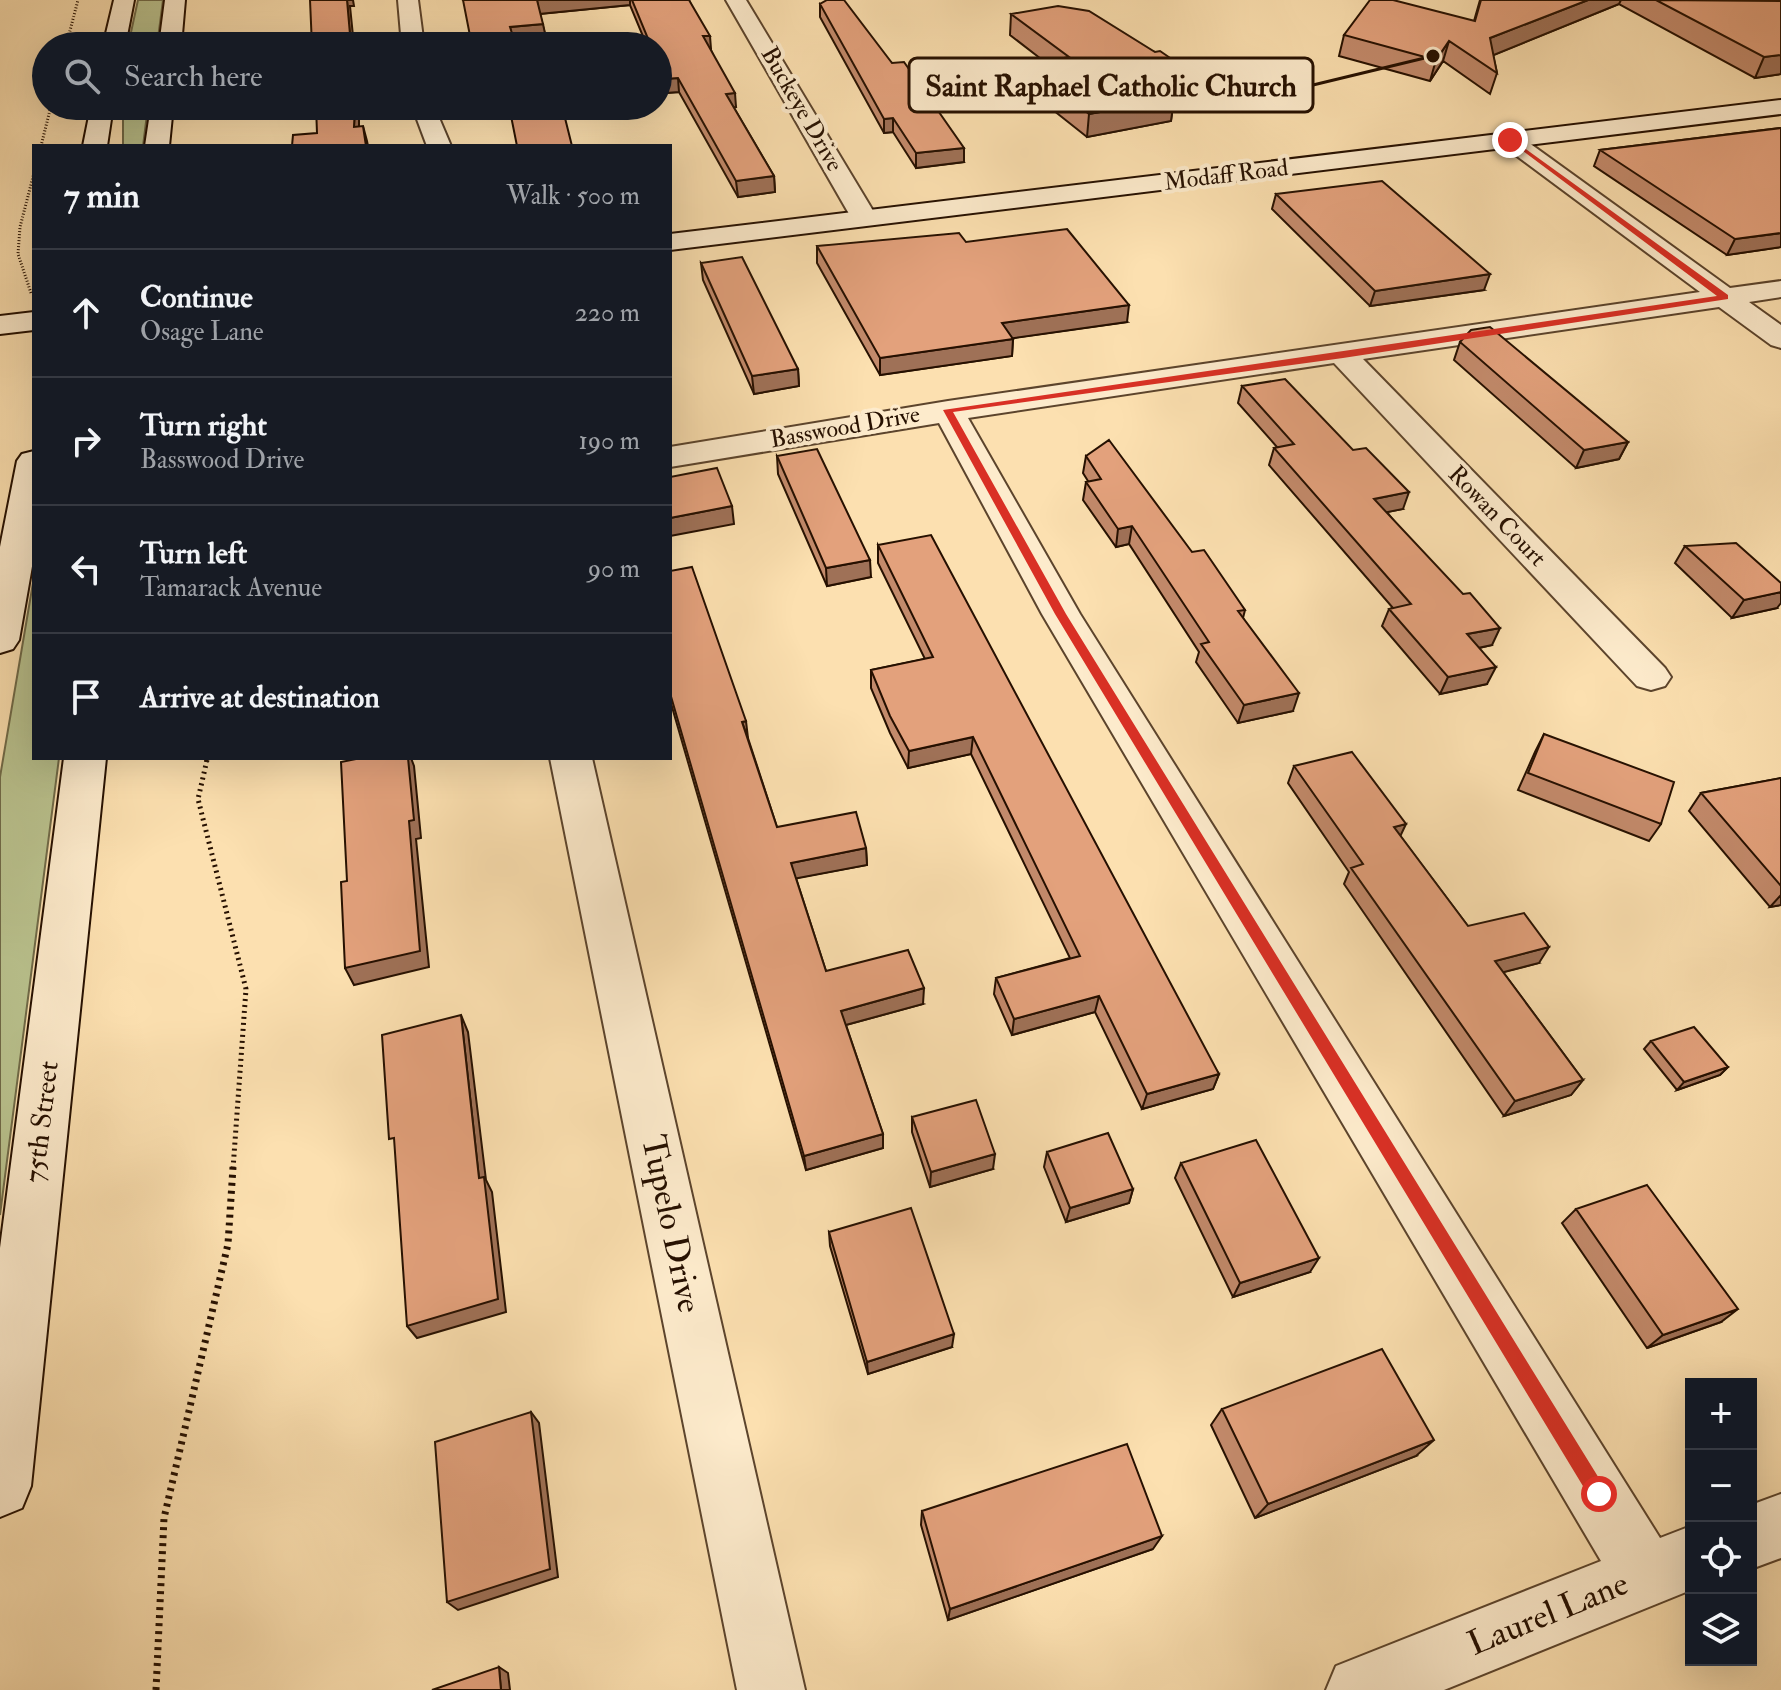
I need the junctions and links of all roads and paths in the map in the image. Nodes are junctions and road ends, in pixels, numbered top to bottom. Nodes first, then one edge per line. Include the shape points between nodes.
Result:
1 (78, 0) edge
2 (124, 0) edge
3 (175, 0) edge
4 (408, 0) edge
5 (736, 0) edge
6 (70, 32) edge
7 (117, 32) edge
8 (172, 32) edge
9 (411, 32) edge
10 (1781, 107) edge
11 (48, 120) edge
12 (100, 120) edge
13 (160, 120) edge
14 (429, 120) edge
15 (1510, 140) junction
16 (42, 144) edge
17 (95, 144) edge
18 (157, 144) edge
19 (438, 144) edge
20 (32, 181) edge
21 (865, 219) junction
22 (672, 242) edge
23 (1781, 289) edge
24 (1725, 297) junction
25 (32, 305) edge
26 (32, 309) edge
27 (0, 325) edge
28 (1781, 339) edge
29 (1343, 355) junction
30 (948, 410) junction
31 (672, 457) edge
32 (32, 472) edge
33 (0, 640) edge
34 (1651, 677) dead end
35 (85, 760) edge
36 (207, 760) edge
37 (571, 760) edge
38 (0, 1486) edge
39 (1781, 1526) edge
40 (1757, 1535) edge
41 (1668, 1566) edge
42 (156, 1690) edge
43 (771, 1690) edge
44 (1360, 1690) edge

1 - 6 path
2 - 7 street
3 - 8 street
4 - 9 street
5 - 21 street, Buckeye Drive
10 - 15 street, Modaff Road
11 - 16 path
12 - 17 street
13 - 18 street
14 - 19 street
15 - 21 street, Modaff Road
15 - 24 street
20 - 25 path via 18,254
21 - 22 street, Modaff Road
23 - 24 street, Basswood Drive
24 - 28 street
24 - 29 street, Basswood Drive
26 - 27 street
29 - 30 street, Basswood Drive
29 - 34 street, Rowan Court
30 - 31 street, Basswood Drive
30 - 41 street via 1061,614
32 - 33 street
35 - 38 street, 75th Street
36 - 42 path via 198,799 246,989 228,1244 164,1518
37 - 43 street, Tupelo Drive
39 - 40 street
41 - 44 street, Laurel Lane

